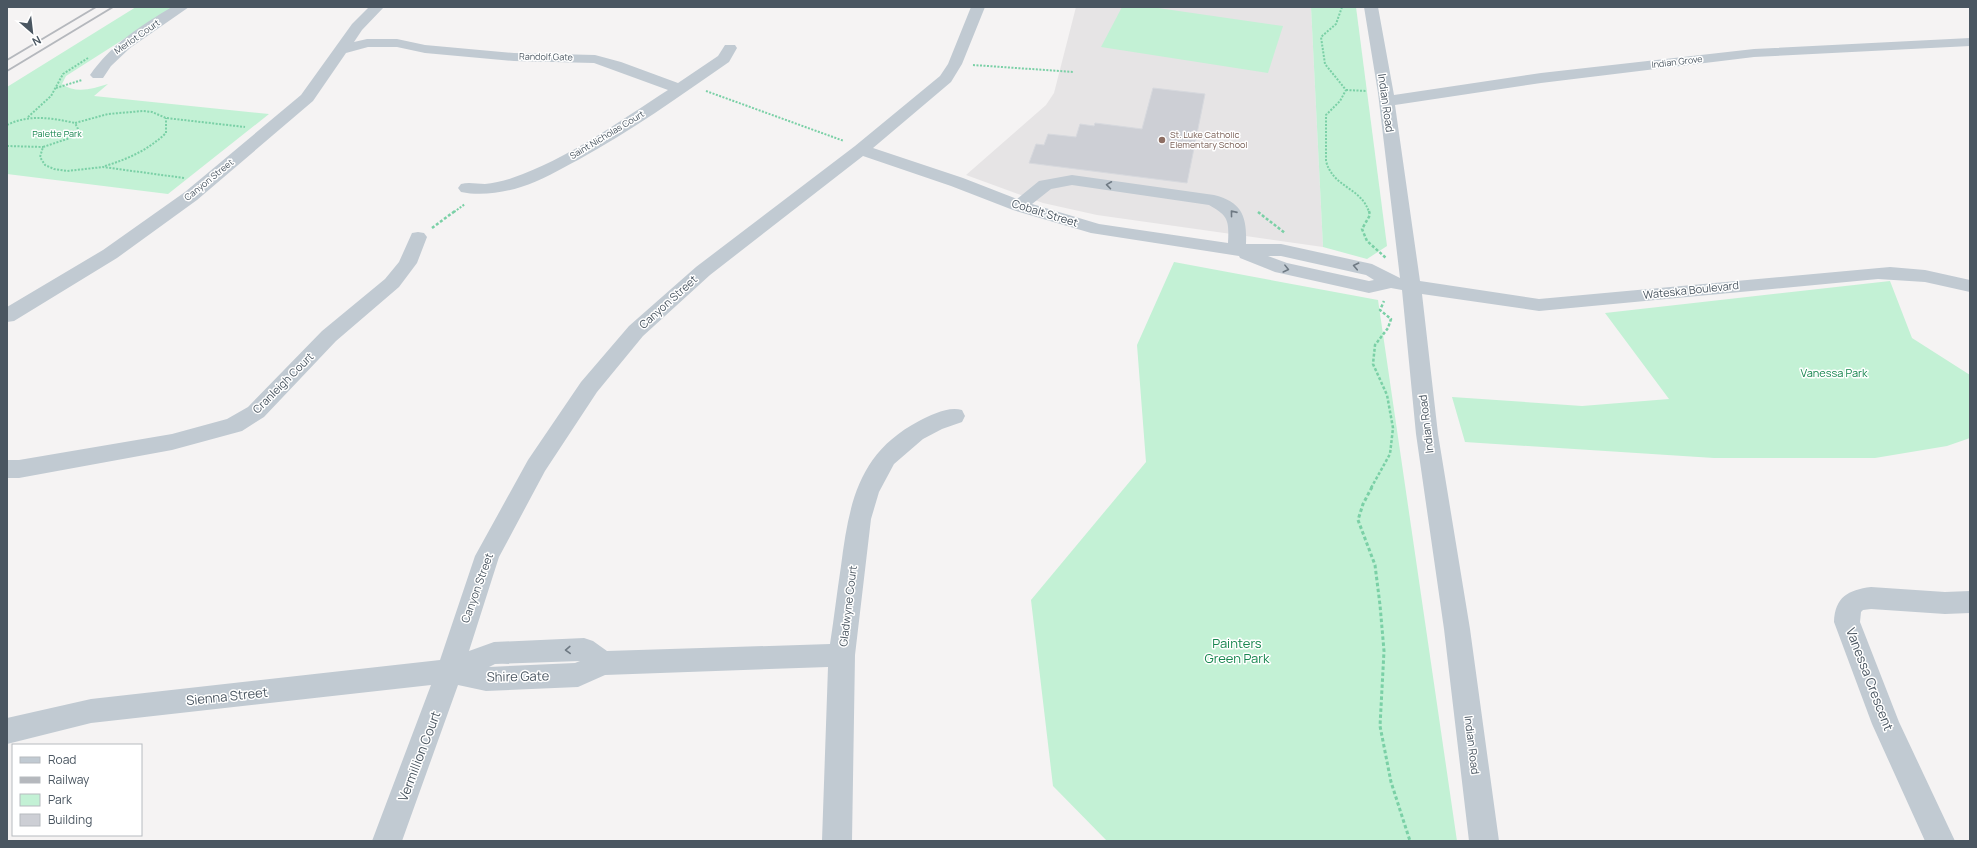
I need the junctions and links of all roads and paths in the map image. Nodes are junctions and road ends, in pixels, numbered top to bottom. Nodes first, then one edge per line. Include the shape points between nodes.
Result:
1 (182, 7) edge
2 (377, 7) edge
3 (978, 7) edge
4 (1342, 7) edge
5 (1371, 7) edge
6 (1970, 42) edge
7 (730, 48) dead end
8 (342, 50) junction
9 (955, 64) junction
10 (1074, 72) dead end
11 (98, 74) joint
12 (56, 88) dead end
13 (680, 89) junction
14 (1386, 100) junction
15 (166, 118) junction
16 (75, 123) junction
17 (7, 125) edge
18 (270, 130) junction
19 (7, 146) edge
20 (43, 146) junction
21 (861, 150) junction
22 (103, 167) junction
23 (209, 181) junction
24 (467, 188) dead end
25 (484, 189) junction
26 (1019, 206) junction
27 (1258, 212) dead end
28 (1288, 235) dead end
29 (418, 237) joint
30 (1237, 250) junction
31 (1391, 282) junction
32 (1411, 286) junction
33 (1970, 286) edge
34 (7, 316) edge
35 (954, 416) dead end
36 (7, 469) edge
37 (1970, 602) edge
38 (842, 655) junction
39 (449, 670) junction
40 (7, 731) edge
41 (387, 841) edge
42 (837, 841) edge
43 (1410, 841) edge
44 (1484, 841) edge
45 (1940, 841) edge

1 - 11 street, Merlot Court via 116,51 104,63
2 - 8 street, Canyon Street via 357,27
3 - 9 street, Canyon Street
4 - 31 path via 1336,24 1321,37 1325,64 1346,90 1340,101 1326,115 1326,162 1331,174 1364,198 1368,204 1370,215 1362,229 1367,241 1386,257
5 - 14 street, Indian Road
6 - 14 street, Indian Grove via 1754,53 1541,78
7 - 13 street, Saint Nicholas Court via 724,59
8 - 13 street, Randolf Gate via 392,52 407,46 514,57 595,59
8 - 18 street, Canyon Street via 307,98
9 - 10 path
9 - 21 street, Canyon Street via 946,79
11 - 12 path
13 - 21 path via 701,89 839,138
13 - 25 street, Saint Nicholas Court via 593,145 556,165 516,182
14 - 32 street, Indian Road
15 - 16 path via 152,112 128,111
15 - 18 path
15 - 22 path via 166,133 157,143 144,152
16 - 17 path via 56,118 28,118
16 - 20 path via 79,131 73,138
18 - 23 street, Canyon Street
19 - 20 path
20 - 22 path via 40,157 45,165 54,169 67,171
21 - 26 street, Cobalt Street
21 - 39 street, Canyon Street via 703,271 636,331 589,387 536,466 488,556
22 - 23 path
23 - 34 street, Canyon Street via 110,254
24 - 25 street, Saint Nicholas Court
25 - 29 path
26 - 30 street, Cobalt Street via 1097,229
30 -> 26 street via 1238,218 1230,208 1214,200 1072,180 1045,185
27 - 28 path
29 - 36 street, Cranleigh Court via 408,263 392,283 329,336 256,412 234,425 172,442
30 - 31 street, Cobalt Street via 1282,268 1369,287
31 - 32 street, Cobalt Street
31 - 43 path via 1380,310 1391,319 1388,328 1375,345 1373,364 1387,395 1393,428 1390,454 1363,504 1358,520 1374,565 1380,605 1384,651 1380,726 1391,782
32 - 33 street, Wateska Boulevard via 1539,305 1878,273 1903,272
32 - 44 street, Indian Road via 1427,434 1457,629
35 - 38 street, Gladwyne Court via 934,423 900,444 882,464 867,492 859,519
37 - 45 street, Vanessa Crescent via 1945,603 1871,598 1859,599 1851,604 1847,612 1847,622 1886,724
38 - 39 street, Shire Gate via 602,663 578,675 486,679
38 - 42 street, Gladwyne Court
39 - 40 street, Sienna Street via 91,711
39 - 41 street, Vermillion Court

